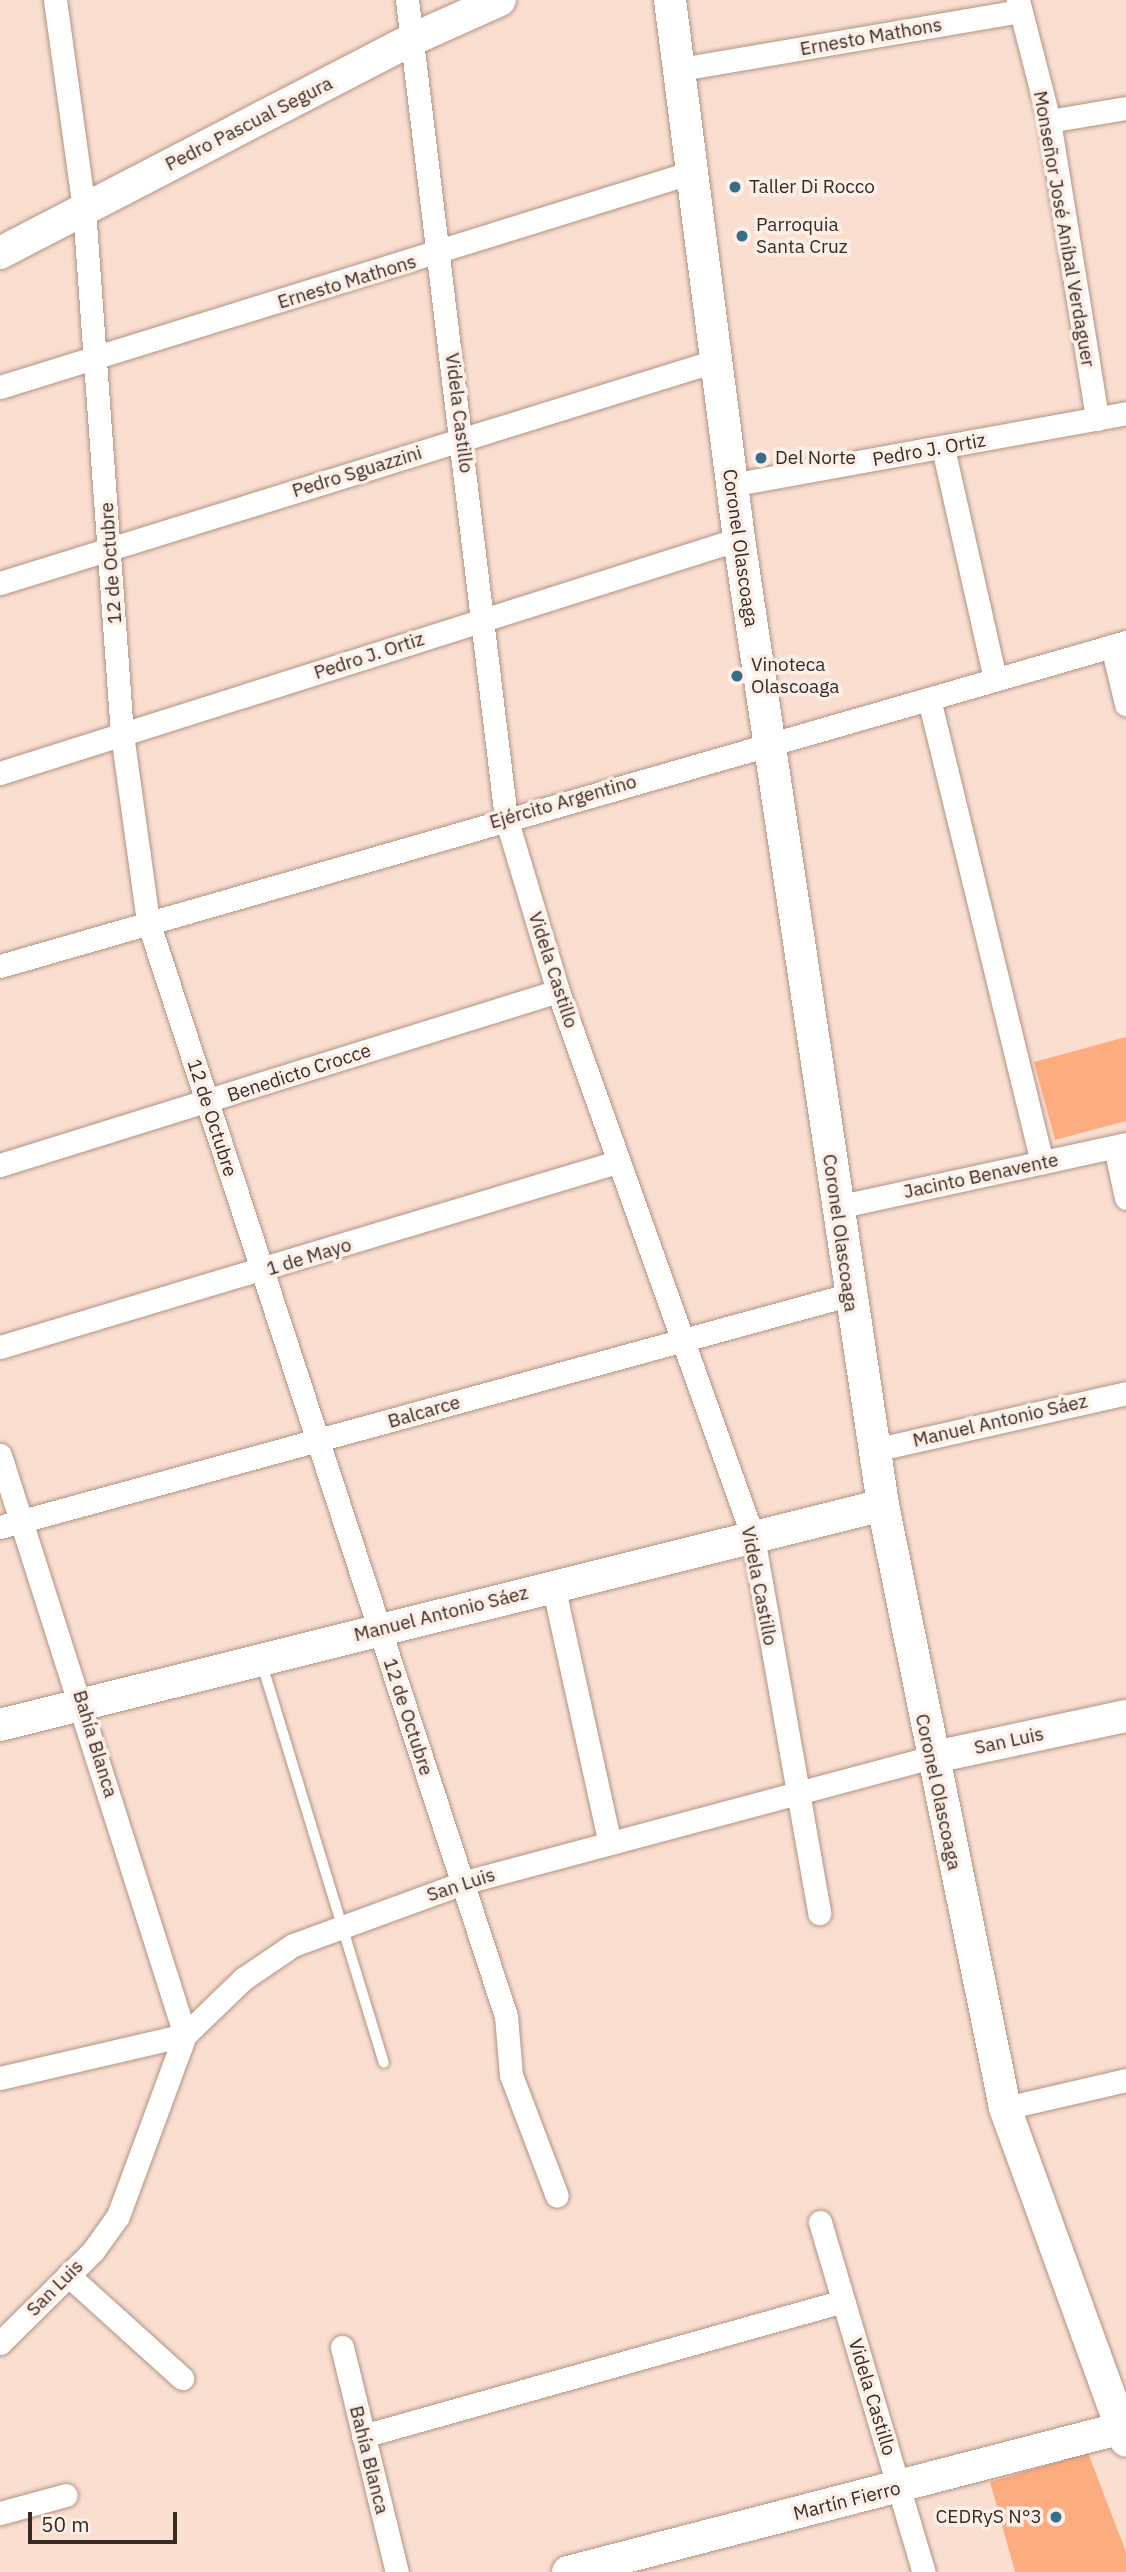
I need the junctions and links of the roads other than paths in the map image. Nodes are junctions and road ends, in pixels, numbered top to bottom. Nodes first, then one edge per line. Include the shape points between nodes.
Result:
1 (55, 0) edge
2 (407, 0) edge
3 (500, 0) edge
4 (670, 0) edge
5 (1019, 6) edge
6 (412, 38) junction
7 (681, 69) junction
8 (1126, 108) edge
9 (1049, 121) junction
10 (693, 172) junction
11 (84, 209) junction
12 (0, 253) edge
13 (440, 254) junction
14 (98, 356) junction
15 (715, 361) junction
16 (0, 387) edge
17 (1126, 413) edge
18 (1097, 419) junction
19 (462, 439) junction
20 (943, 448) junction
21 (731, 485) junction
22 (739, 539) junction
23 (111, 549) junction
24 (0, 583) edge
25 (486, 620) junction
26 (1119, 644) edge
27 (995, 679) junction
28 (929, 699) junction
29 (1126, 704) edge
30 (122, 734) junction
31 (769, 743) junction
32 (0, 773) edge
33 (506, 818) junction
34 (148, 921) junction
35 (0, 966) edge
36 (558, 991) junction
37 (207, 1102) junction
38 (1121, 1145) edge
39 (617, 1162) junction
40 (1042, 1162) junction
41 (0, 1165) edge
42 (1126, 1198) edge
43 (837, 1207) junction
44 (260, 1272) junction
45 (848, 1296) junction
46 (682, 1339) junction
47 (0, 1347) edge
48 (1126, 1393) edge
49 (320, 1441) junction
50 (874, 1450) junction
51 (0, 1455) edge
52 (883, 1505) junction
53 (11, 1524) edge
54 (753, 1537) junction
55 (554, 1585) junction
56 (380, 1629) junction
57 (261, 1659) junction
58 (82, 1703) junction
59 (1126, 1716) edge
60 (0, 1726) edge
61 (930, 1758) junction
62 (794, 1795) junction
63 (609, 1840) junction
64 (462, 1883) junction
65 (820, 1913) dead end
66 (342, 1925) junction
67 (185, 2035) junction
68 (384, 2063) dead end
69 (0, 2078) edge
70 (1126, 2080) edge
71 (1005, 2108) junction
72 (557, 2196) dead end
73 (820, 2222) dead end
74 (68, 2275) junction
75 (843, 2301) junction
76 (0, 2343) edge
77 (342, 2347) dead end
78 (181, 2378) dead end
79 (1124, 2432) edge
80 (363, 2436) junction
81 (898, 2488) junction
82 (66, 2495) dead end
83 (0, 2513) edge
84 (397, 2572) edge
85 (568, 2572) edge
86 (924, 2572) edge

1 - 11 street, 12 de Octubre
2 - 6 street, Videla Castillo
3 - 6 street, Pedro Pascual Segura
4 - 7 street, Coronel Olascoaga
5 - 7 street, Ernesto Mathons
5 - 9 street, Monseñor José Aníbal Verdaguer
6 - 11 street, Pedro Pascual Segura
6 - 13 street, Videla Castillo
7 - 10 street, Coronel Olascoaga
8 - 9 street
9 - 18 street, Monseñor José Aníbal Verdaguer
10 - 13 street, Ernesto Mathons
10 - 15 street, Coronel Olascoaga
11 - 12 street, Pedro Pascual Segura
11 - 14 street, 12 de Octubre
13 - 14 street, Ernesto Mathons
13 - 19 street, Videla Castillo
14 - 16 street, Ernesto Mathons
14 - 23 street, 12 de Octubre
15 - 19 street, Pedro Sguazzini
15 - 21 street, Coronel Olascoaga
17 - 18 street, Pedro J. Ortiz
18 - 20 street, Pedro J. Ortiz
19 - 23 street, Pedro Sguazzini
19 - 25 street, Videla Castillo
20 - 21 street, Pedro J. Ortiz
20 - 27 street
21 - 22 street, Coronel Olascoaga
22 - 25 street, Pedro J. Ortiz
22 - 31 street, Coronel Olascoaga
23 - 24 street, Pedro Sguazzini
23 - 30 street, 12 de Octubre
25 - 30 street, Pedro J. Ortiz
25 - 33 street, Videla Castillo
26 - 27 street, Ejército Argentino
26 - 29 street
27 - 28 street, Ejército Argentino
28 - 31 street, Ejército Argentino
28 - 40 street
30 - 32 street, Pedro J. Ortiz
30 - 34 street, 12 de Octubre
31 - 33 street, Ejército Argentino
31 - 43 street, Coronel Olascoaga
33 - 34 street, Ejército Argentino
33 - 36 street, Videla Castillo
34 - 35 street, Ejército Argentino
34 - 37 street, 12 de Octubre
36 - 37 street, Benedicto Crocce
36 - 39 street, Videla Castillo
37 - 41 street, Benedicto Crocce
37 - 44 street, 12 de Octubre
38 - 40 street, Jacinto Benavente
38 - 42 street
39 - 44 street, 1 de Mayo
39 - 46 street, Videla Castillo
40 - 43 street, Jacinto Benavente
43 - 45 street, Coronel Olascoaga
44 - 47 street, 1 de Mayo
44 - 49 street, 12 de Octubre
45 - 46 street, Balcarce
45 - 50 street, Coronel Olascoaga
46 - 49 street, Balcarce
46 - 54 street, Videla Castillo
48 - 50 street, Manuel Antonio Sáez
49 - 53 street, Balcarce
49 - 56 street, 12 de Octubre
50 - 52 street, Coronel Olascoaga
51 - 53 street, Bahía Blanca
52 - 54 street, Manuel Antonio Sáez
52 - 61 street, Coronel Olascoaga
53 - 58 street, Bahía Blanca
54 - 55 street, Manuel Antonio Sáez
54 - 62 street, Videla Castillo
55 - 56 street, Manuel Antonio Sáez
55 - 63 street
56 - 57 street, Manuel Antonio Sáez
56 - 64 street, 12 de Octubre
57 - 58 street, Manuel Antonio Sáez
57 - 66 lane
58 - 60 street, Manuel Antonio Sáez
58 - 67 street, Bahía Blanca
59 - 61 street, San Luis
61 - 62 street, San Luis
61 - 71 street, Coronel Olascoaga
62 - 63 street, San Luis
62 - 65 street, Videla Castillo
63 - 64 street, San Luis
64 - 66 street, San Luis
64 - 72 street, 12 de Octubre via 506,2016 511,2075
66 - 67 street, San Luis via 293,1945 243,1979
66 - 68 lane
67 - 69 street
67 - 74 street, San Luis via 130,2194 93,2250
70 - 71 street
71 - 79 street, Coronel Olascoaga
73 - 75 street, Videla Castillo
74 - 76 street, San Luis
74 - 78 street
75 - 80 street
75 - 81 street, Videla Castillo
77 - 80 street, Bahía Blanca
79 - 81 street, Martín Fierro
80 - 84 street, Bahía Blanca
81 - 85 street, Martín Fierro
81 - 86 street, Videla Castillo
82 - 83 street

